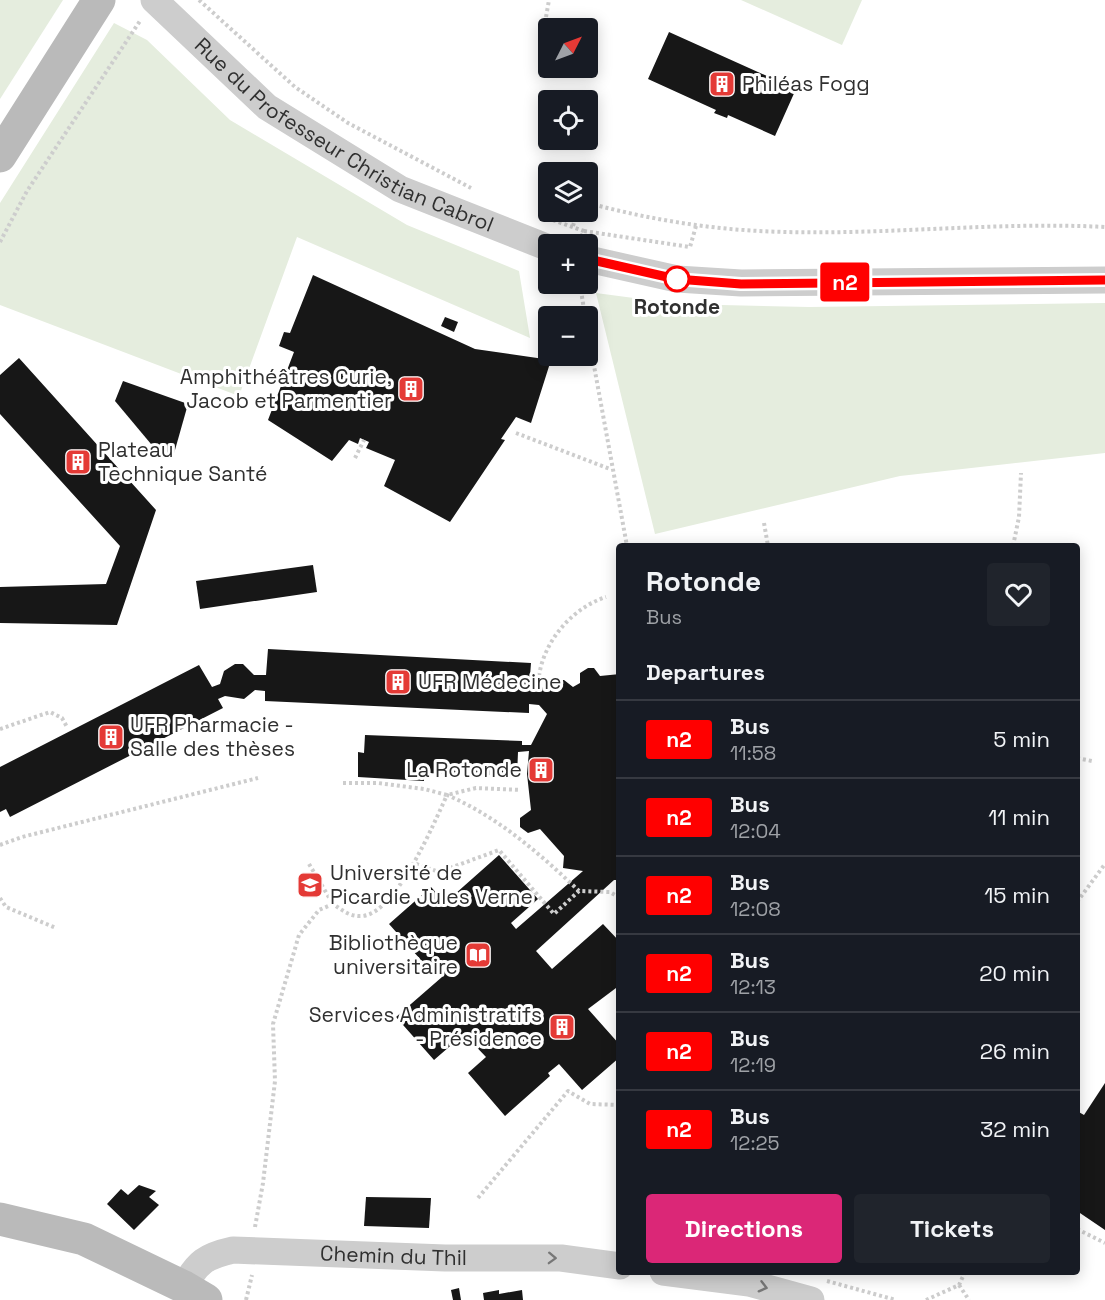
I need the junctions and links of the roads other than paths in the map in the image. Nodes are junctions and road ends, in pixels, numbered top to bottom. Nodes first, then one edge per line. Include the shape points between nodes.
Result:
1 (99, 0) edge
2 (148, 9) edge
3 (0, 156) edge
4 (538, 244) edge
5 (598, 261) edge
6 (1105, 280) edge
7 (0, 1220) edge
8 (616, 1265) edge
9 (686, 1275) edge
10 (814, 1289) edge
11 (195, 1293) edge

1 - 3 street
2 - 4 street, Rue du Professeur Christian Cabrol via 267,107 400,189
5 - 6 street via 676,279 741,284
7 - 11 street via 84,1239
11 -> 8 street, Chemin du Thil via 193,1271 210,1255 233,1251 561,1258
9 -> 10 street

